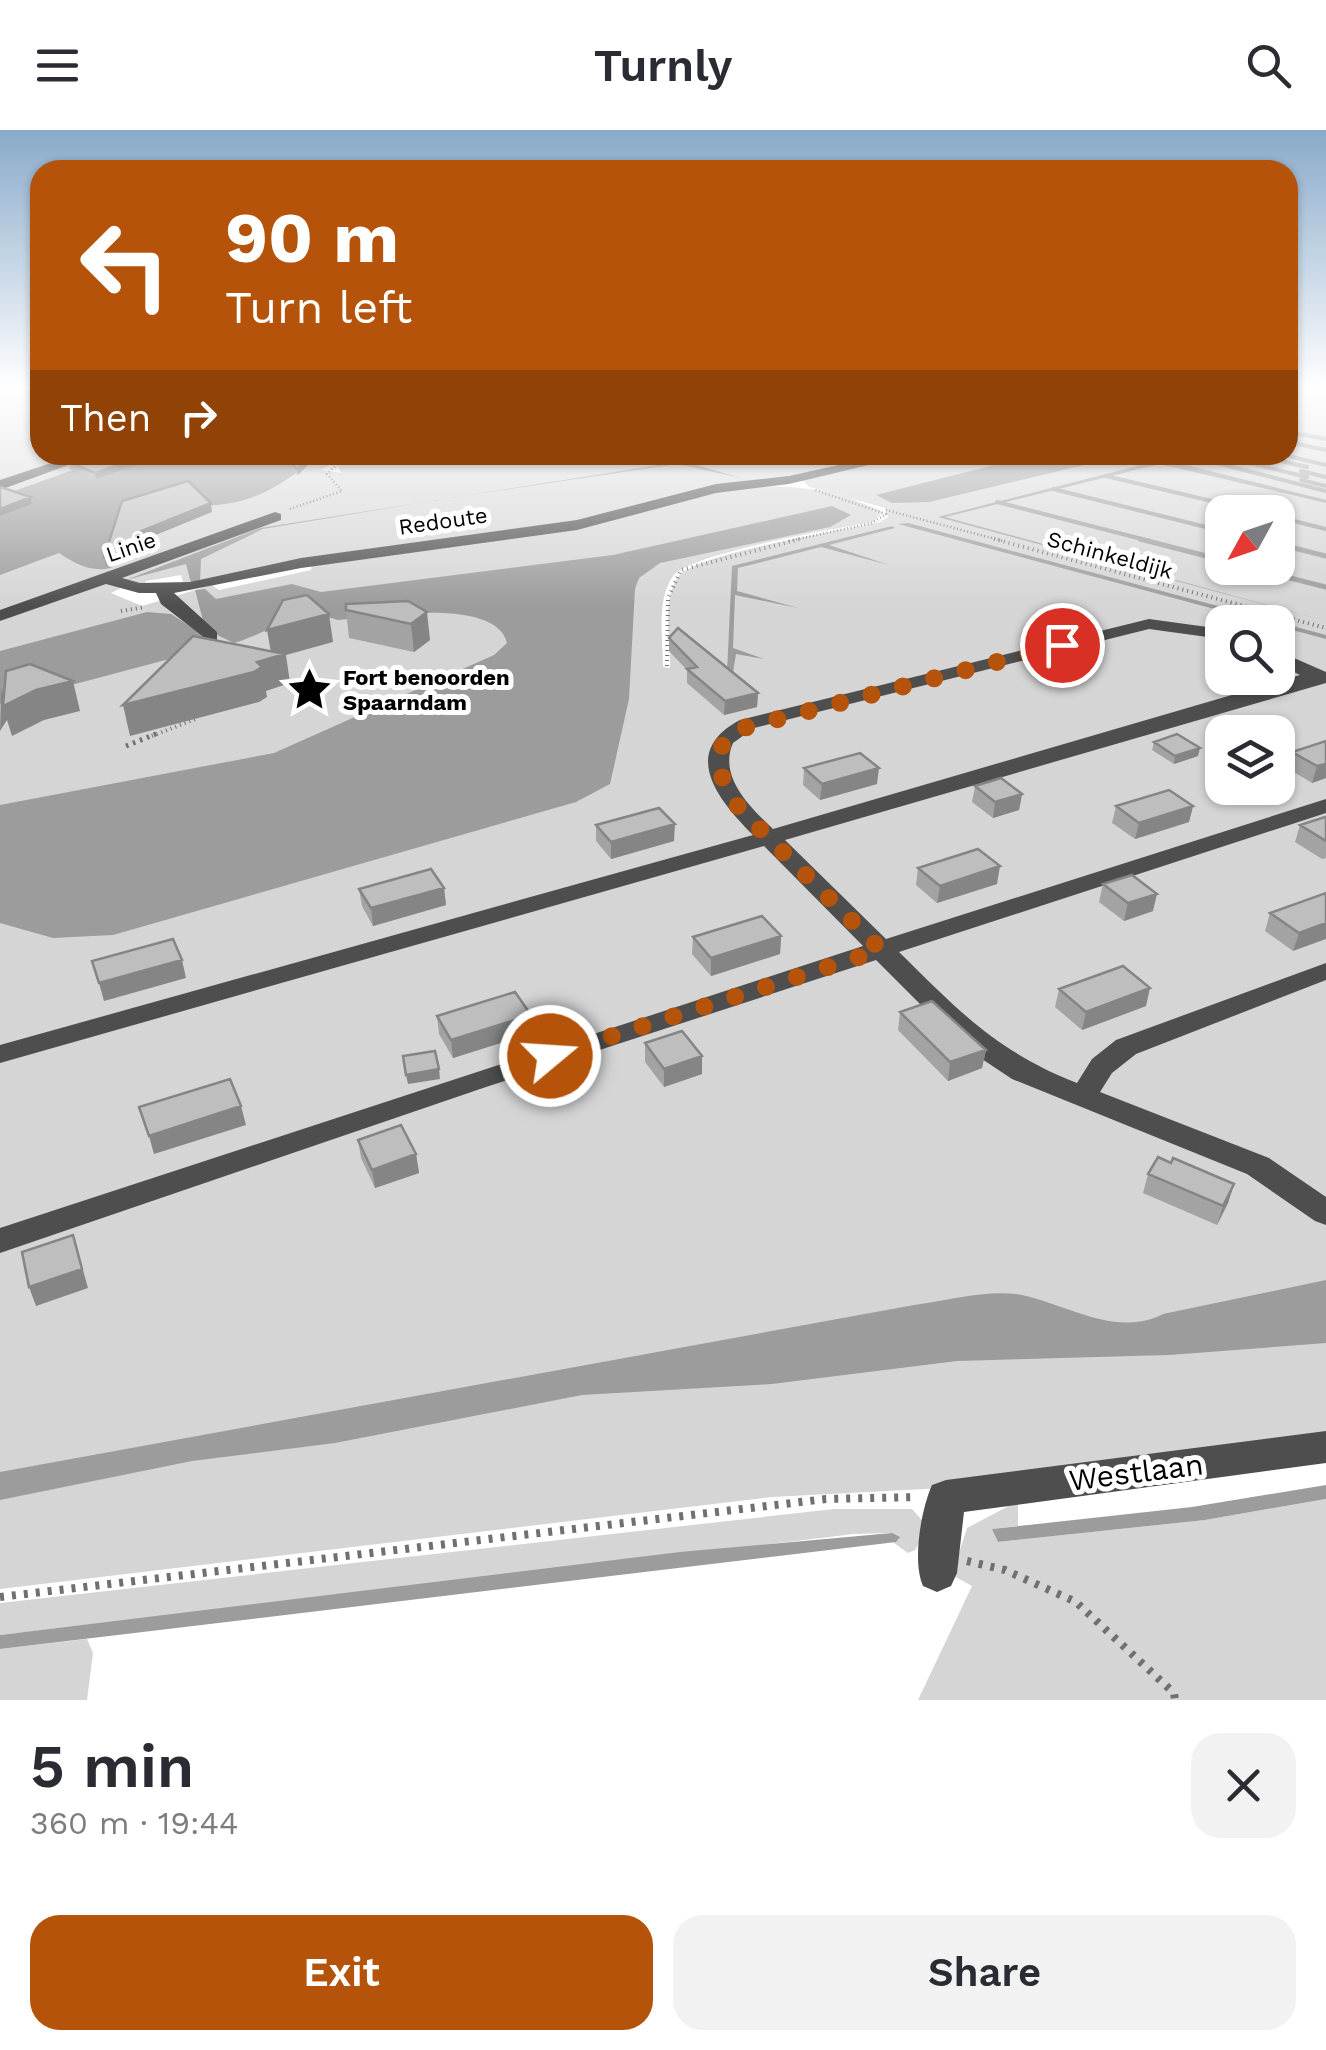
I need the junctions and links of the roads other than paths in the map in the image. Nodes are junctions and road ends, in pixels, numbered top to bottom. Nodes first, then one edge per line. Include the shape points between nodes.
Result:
1 (59, 465) edge
2 (858, 465) edge
3 (0, 485) edge
4 (275, 518) dead end
5 (108, 578) junction
6 (164, 590) junction
7 (0, 616) edge
8 (204, 631) dead end
9 (1205, 631) edge
10 (1295, 665) edge
11 (1322, 678) edge
12 (1326, 806) edge
13 (766, 837) junction
14 (881, 950) junction
15 (1326, 971) edge
16 (3, 1051) edge
17 (1082, 1097) junction
18 (1326, 1213) edge
19 (0, 1241) edge
20 (1326, 1447) edge
21 (937, 1564) road end

1 - 3 street
2 - 6 street, Redoute via 716,488 577,524
4 - 5 street, Linie
5 - 6 street
5 - 7 street, Linie
6 - 8 street
9 - 13 street via 1133,627 732,731 717,760 723,783
10 - 11 street
11 - 13 street
12 - 14 street
13 - 14 street
13 - 16 street
14 - 17 street via 972,1039 1022,1072
14 - 19 street
15 - 17 street via 1126,1047 1102,1066
17 - 18 street via 1258,1166
20 - 21 street, Westlaan via 946,1497

